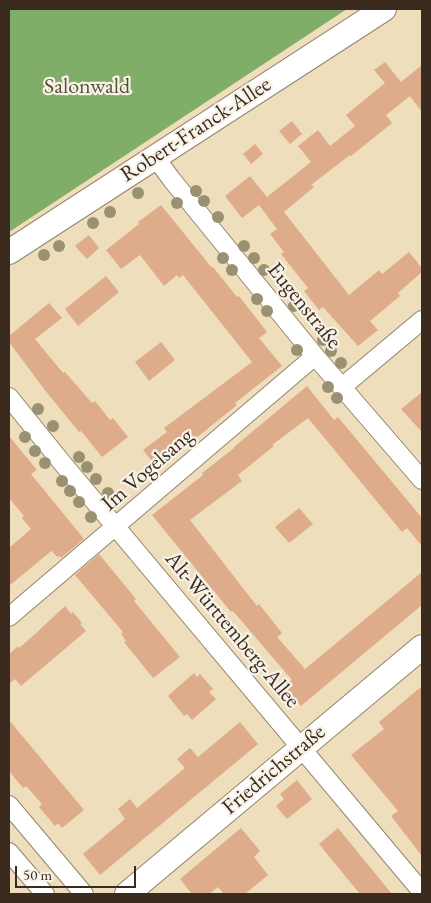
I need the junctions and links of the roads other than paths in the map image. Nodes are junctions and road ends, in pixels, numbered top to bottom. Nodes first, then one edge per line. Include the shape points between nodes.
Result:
1 (384, 9) edge
2 (155, 157) junction
3 (9, 252) edge
4 (422, 320) edge
5 (315, 356) junction
6 (342, 387) junction
7 (9, 397) edge
8 (422, 480) edge
9 (116, 527) junction
10 (9, 617) edge
11 (422, 647) edge
12 (302, 747) junction
13 (9, 805) edge
14 (9, 852) edge
15 (422, 892) edge
16 (45, 894) edge
17 (84, 894) edge
18 (127, 894) edge

1 - 2 main road, Robert-Franck-Allee
2 - 3 main road, Robert-Franck-Allee
2 - 5 street, Eugenstraße
4 - 6 street
5 - 6 street, Eugenstraße
5 - 9 street, Im Vogelsang
6 - 8 street, Eugenstraße
7 - 9 street, Alt-Württemberg-Allee
9 - 10 street, Im Vogelsang
9 - 12 street, Alt-Württemberg-Allee
11 - 12 main road, Friedrichstraße
12 - 15 street, Alt-Württemberg-Allee
12 - 18 main road, Friedrichstraße
13 - 17 street
14 - 16 street

